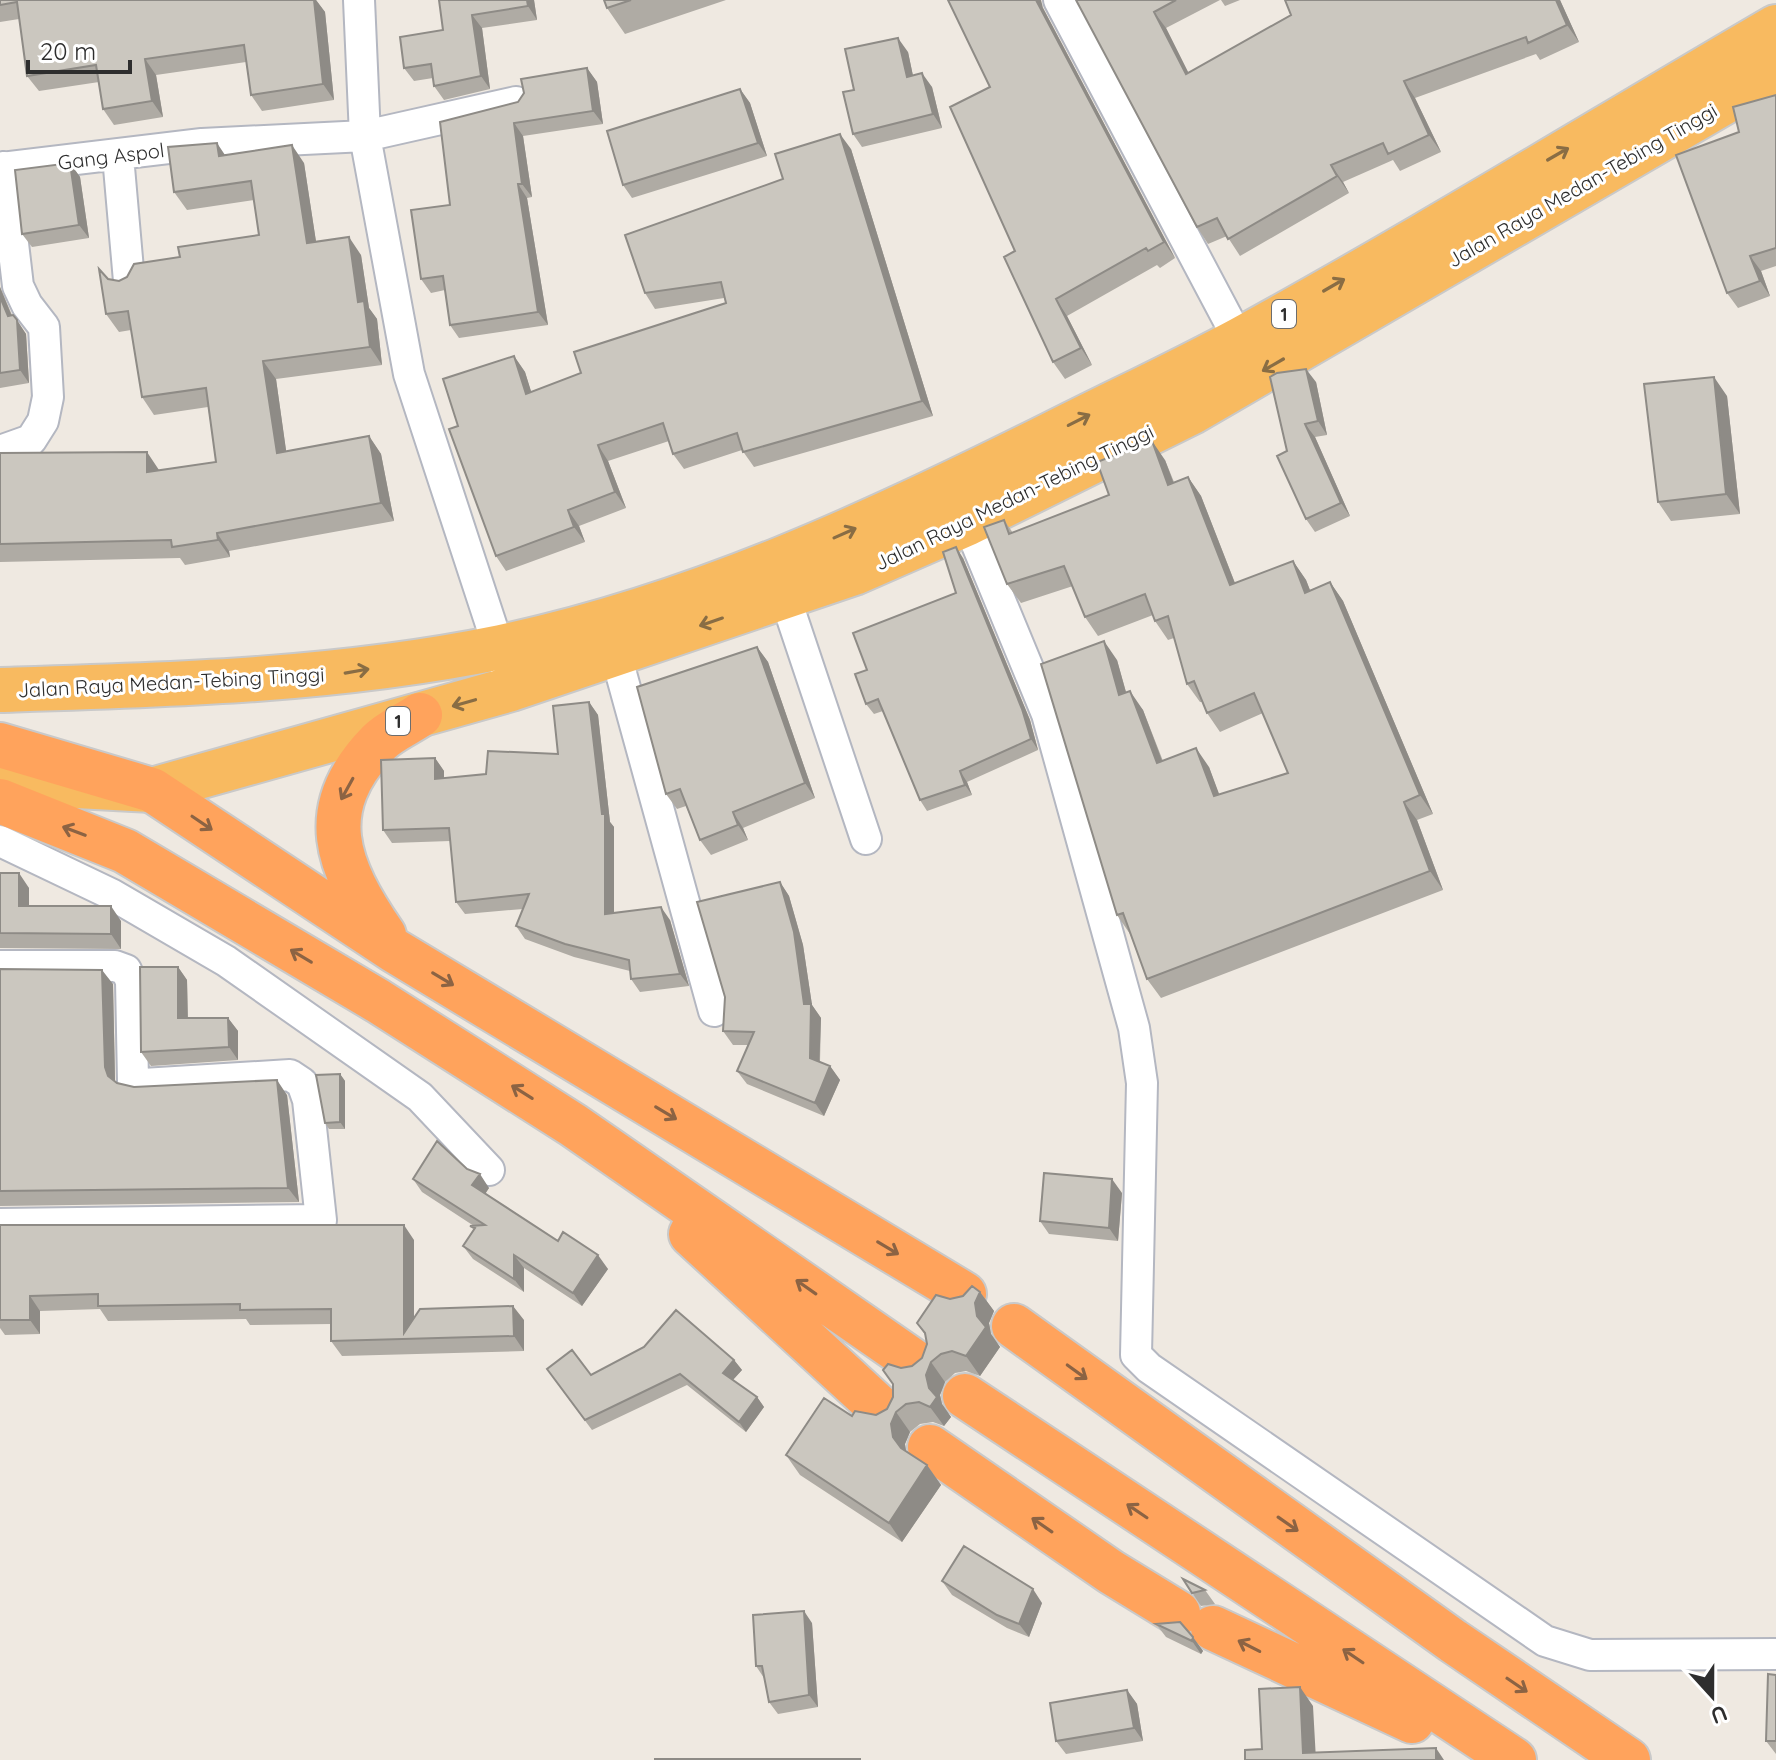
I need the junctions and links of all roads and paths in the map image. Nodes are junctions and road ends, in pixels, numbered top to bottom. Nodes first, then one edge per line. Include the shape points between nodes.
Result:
1 (359, 0) edge
2 (1059, 0) edge
3 (1776, 27) edge
4 (1776, 72) edge
5 (516, 102) edge
6 (365, 136) junction
7 (118, 156) junction
8 (2, 167) edge
9 (129, 281) edge
10 (1239, 340) junction
11 (0, 451) edge
12 (968, 523) junction
13 (780, 580) junction
14 (611, 637) junction
15 (499, 647) junction
16 (511, 689) junction
17 (0, 690) edge
18 (420, 715) junction
19 (0, 745) edge
20 (0, 782) edge
21 (152, 790) junction
22 (0, 801) edge
23 (866, 839) dead end
24 (0, 841) edge
25 (395, 951) junction
26 (0, 966) edge
27 (714, 1011) dead end
28 (573, 1125) junction
29 (489, 1170) dead end
30 (0, 1224) edge
31 (964, 1294) edge
32 (1014, 1326) dead end
33 (916, 1363) edge
34 (965, 1396) dead end
35 (883, 1411) edge
36 (930, 1447) dead end
37 (1776, 1654) edge
38 (1498, 1760) edge
39 (1514, 1760) edge
40 (1628, 1760) edge

1 - 6 street
2 - 10 street
10 -> 3 highway, Jalan Raya Medan-Tebing Tinggi / 1
4 -> 12 highway, Jalan Raya Medan-Tebing Tinggi / 1 via 1192,412
5 - 6 street, Gang Aspol
6 - 7 street, Gang Aspol via 202,144
6 - 15 street via 409,374
7 - 8 street, Gang Aspol
7 - 9 street
8 - 11 street via 18,286 44,327 48,397 43,421 31,440
13 -> 10 highway, Jalan Raya Medan-Tebing Tinggi / 1 via 916,502
12 - 13 highway, Jalan Raya Medan-Tebing Tinggi / 1 via 854,573
12 - 37 street via 1047,714 1134,1028 1142,1083 1136,1355 1545,1641 1590,1655
13 - 14 highway, Jalan Raya Medan-Tebing Tinggi / 1
13 - 23 street
14 - 15 highway, Jalan Raya Medan-Tebing Tinggi / 1
14 - 16 highway, Jalan Raya Medan-Tebing Tinggi / 1
14 - 27 street
15 - 16 street
17 -> 15 highway, Jalan Raya Medan-Tebing Tinggi / 1 via 342,673
16 -> 18 highway, Jalan Raya Medan-Tebing Tinggi / 1
18 - 21 highway, Jalan Raya Medan-Tebing Tinggi / 1
18 -> 25 highway via 380,742 339,805 343,863 357,896
19 - 21 highway
20 - 21 highway, Jalan Raya Medan-Tebing Tinggi / 1
21 -> 25 highway
28 -> 22 highway via 378,1001 125,851
24 - 29 street via 111,894 226,961 420,1097
25 -> 31 highway
26 - 30 street via 126,970 131,981 133,1081 290,1075 302,1083 321,1220
33 -> 28 highway
28 - 35 highway
32 -> 40 highway via 1427,1623
39 -> 34 highway
38 -> 36 highway via 1196,1620 1111,1572

